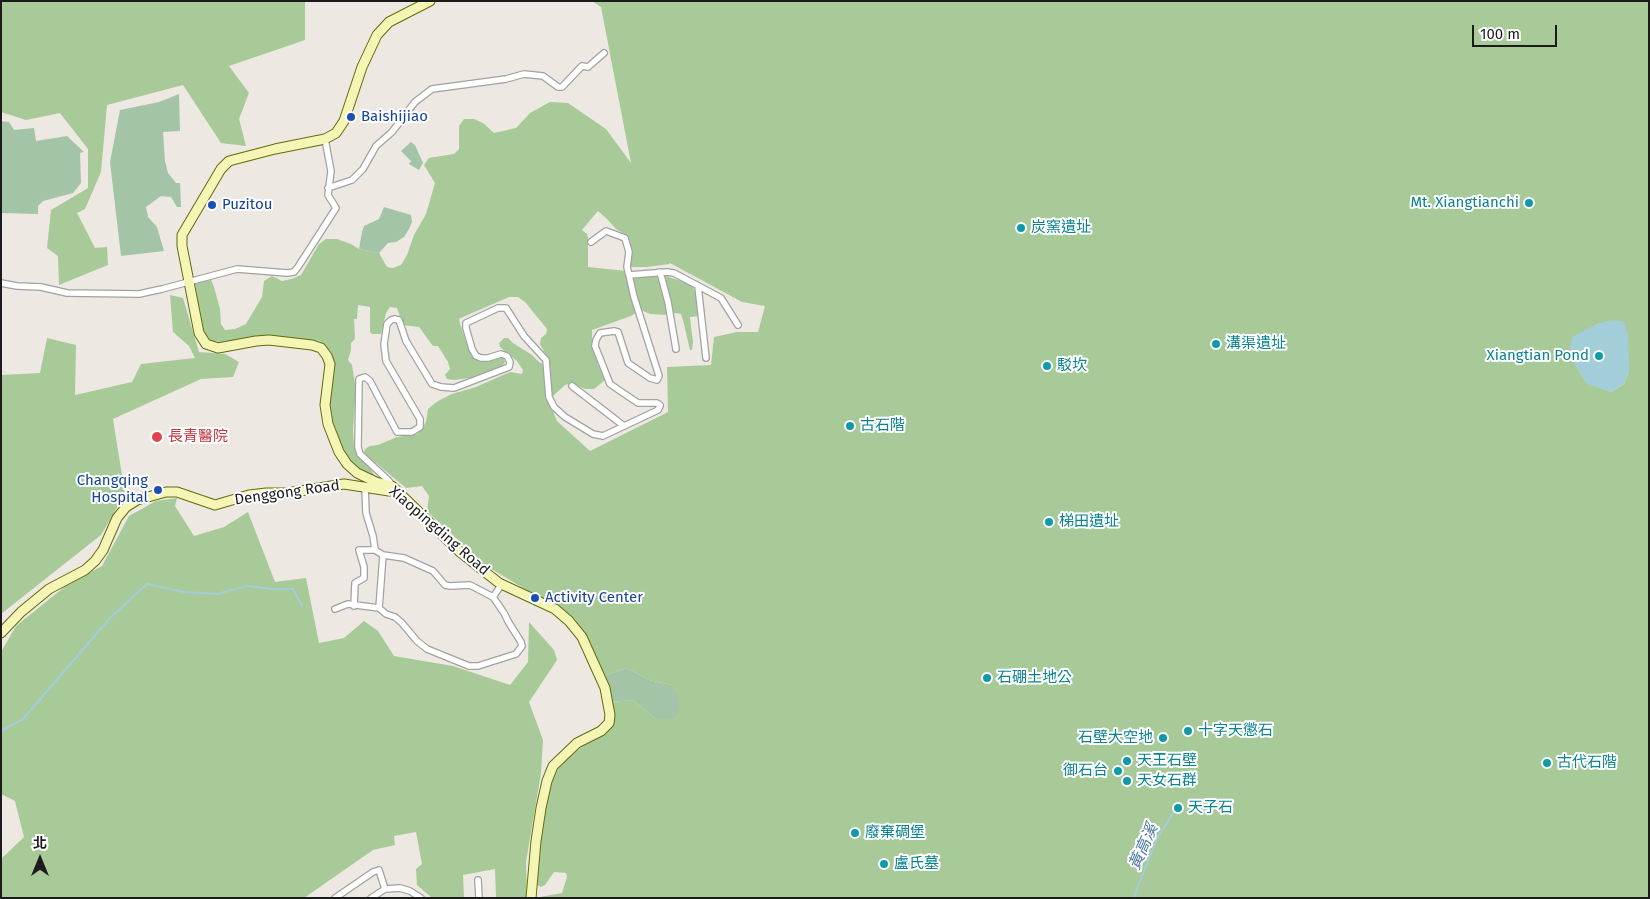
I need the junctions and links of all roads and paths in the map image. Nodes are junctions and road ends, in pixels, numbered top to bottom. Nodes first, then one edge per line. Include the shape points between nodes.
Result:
1 (430, 1) edge
2 (604, 54) dead end
3 (325, 139) junction
4 (328, 188) junction
5 (591, 242) dead end
6 (660, 272) junction
7 (629, 275) junction
8 (189, 281) junction
9 (1, 283) edge
10 (698, 286) junction
11 (738, 325) dead end
12 (676, 349) dead end
13 (706, 358) dead end
14 (572, 386) dead end
15 (624, 426) junction
16 (365, 488) junction
17 (394, 488) junction
18 (374, 550) junction
19 (382, 555) junction
20 (502, 584) junction
21 (493, 597) junction
22 (354, 606) junction
23 (379, 608) junction
24 (335, 609) dead end
25 (1, 634) edge
26 (478, 880) dead end
27 (385, 889) junction
28 (335, 898) edge
29 (371, 898) edge
30 (421, 898) edge
31 (479, 898) edge
32 (531, 898) edge

1 - 3 street via 389,22 377,35 362,67 344,121 336,133
2 - 4 street via 588,67 582,66 562,87 543,76 524,74 432,89 415,102 392,132 376,146 363,169 352,180
3 - 4 street via 331,171
3 - 8 street, Xiaopingding Road via 229,161 221,169 182,235
4 - 8 street via 328,195 336,208 294,272 237,269
5 - 7 street via 606,231 625,238
6 - 7 street
6 - 10 street via 674,273
6 - 12 street
7 - 15 street via 659,376 657,380 628,363 618,332 600,333 595,346 610,384 638,404 660,406 658,410
8 - 9 street via 139,294 67,293
8 - 17 street, Xiaopingding Road via 199,333 206,344 218,348 270,340 321,348 330,364 325,405 328,424 339,452 357,473
10 - 11 street via 721,298
10 - 13 street
14 - 15 street
15 - 17 street via 603,436 593,434 554,407 549,396 546,360 524,336 506,308 498,308 466,323 466,328 476,356 507,356 509,367 454,388 432,384 406,341 399,320 390,320 384,344 386,361 420,419 420,427 412,432 397,432 370,381 359,379 358,447 360,454
16 - 17 street, Denggong Road via 389,491
16 - 18 street via 366,513
16 - 25 street, Denggong Road via 344,484 266,493 215,505 177,492 137,500 117,518 95,561 49,589
17 - 20 street, Xiaopingding Road via 460,552
18 - 19 street
18 - 22 street via 359,550 364,578 356,583
19 - 21 street via 404,558 433,571 445,584 470,585
19 - 23 street
20 - 21 street
20 - 32 street, Xiaopingding Road via 554,609 569,621 591,655 605,688 610,715 609,724 577,743 553,766 541,808
21 - 23 street via 522,646 516,654 478,666 469,666 427,649 395,617
22 - 23 street
22 - 24 street via 348,604
26 - 31 street
27 - 28 street via 379,870
27 - 29 street
27 - 30 street via 400,888

